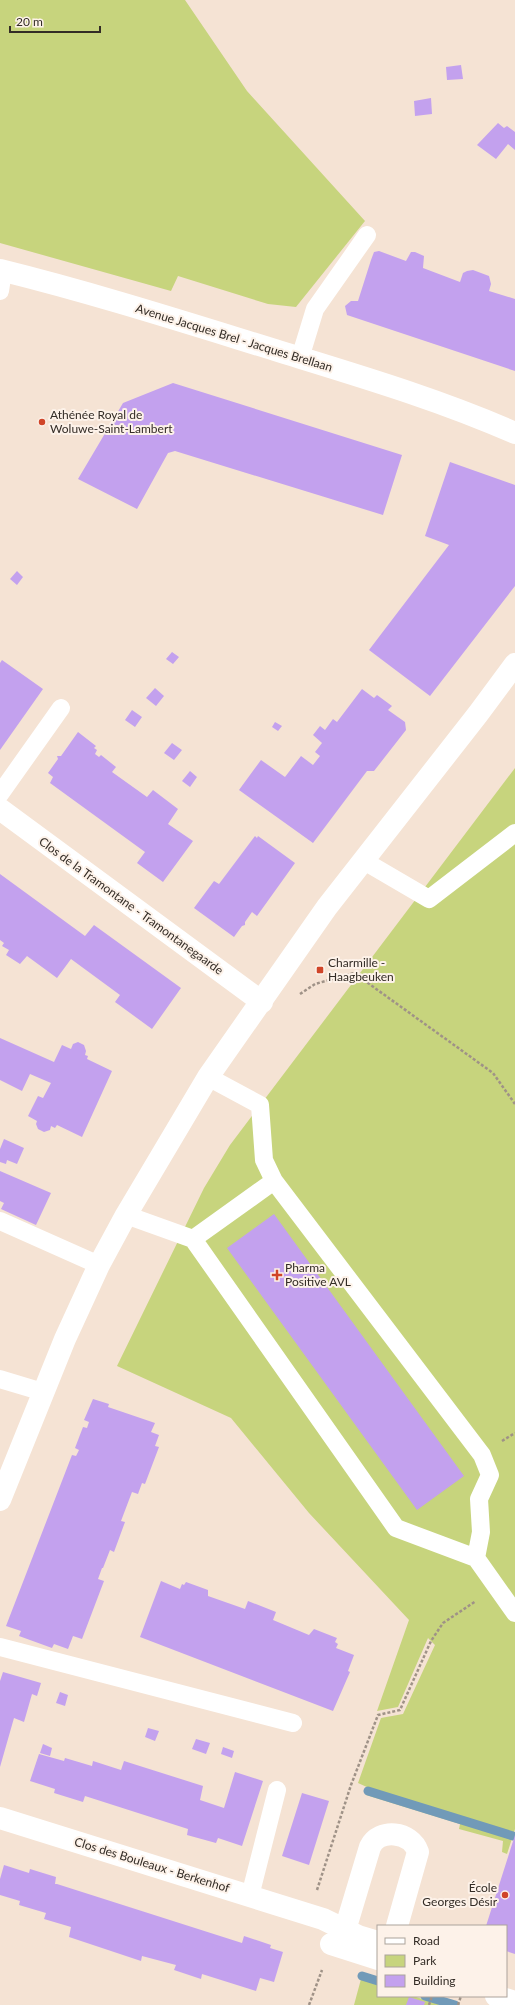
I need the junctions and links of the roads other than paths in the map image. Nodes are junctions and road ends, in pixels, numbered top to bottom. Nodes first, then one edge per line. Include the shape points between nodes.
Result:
1 (367, 235) dead end
2 (1, 277) edge
3 (300, 358) junction
4 (467, 412) junction
5 (515, 423) edge
6 (515, 433) edge
7 (515, 664) edge
8 (61, 708) dead end
9 (0, 794) edge
10 (0, 810) edge
11 (515, 833) edge
12 (364, 861) junction
13 (262, 1002) junction
14 (208, 1077) junction
15 (274, 1180) junction
16 (126, 1215) junction
17 (0, 1221) edge
18 (193, 1239) junction
19 (99, 1265) junction
20 (0, 1379) edge
21 (43, 1392) junction
22 (0, 1500) edge
23 (476, 1558) junction
24 (515, 1613) edge
25 (0, 1647) edge
26 (293, 1723) dead end
27 (277, 1790) dead end
28 (0, 1818) edge
29 (250, 1896) junction
30 (397, 1925) edge
31 (338, 1937) junction
32 (377, 1942) edge
33 (377, 1958) edge
34 (499, 1997) edge
35 (515, 2002) edge

1 - 3 lane via 315,309
2 - 3 street, Avenue Jacques Brel - Jacques Brellaan via 124,304
3 - 4 street, Avenue Jacques Brel - Jacques Brellaan
4 - 5 street, Avenue Jacques Brel - Jacques Brellaan
4 - 6 street, Avenue Jacques Brel - Jacques Brellaan
7 - 12 street
8 - 9 lane
10 - 13 street, Clos de la Tramontane - Tramontanegaarde
11 - 12 lane via 428,899
12 - 13 street via 327,907
13 - 14 street
14 - 15 lane via 260,1105 264,1160
14 - 16 street
15 - 18 lane
15 - 23 lane via 482,1455 490,1475 479,1499 481,1532
16 - 18 lane
16 - 19 street
17 - 19 lane
18 - 23 lane via 396,1528
19 - 21 street via 64,1339
20 - 21 lane
21 - 22 street
23 - 24 lane
25 - 26 lane
27 - 29 lane
28 - 29 street, Clos des Bouleaux - Berkenhof
29 - 31 street, Clos des Bouleaux - Berkenhof via 323,1919
30 - 31 street via 418,1852 409,1840 390,1834 378,1836 373,1840
31 - 32 street via 358,1936
31 - 33 street
34 - 35 street

